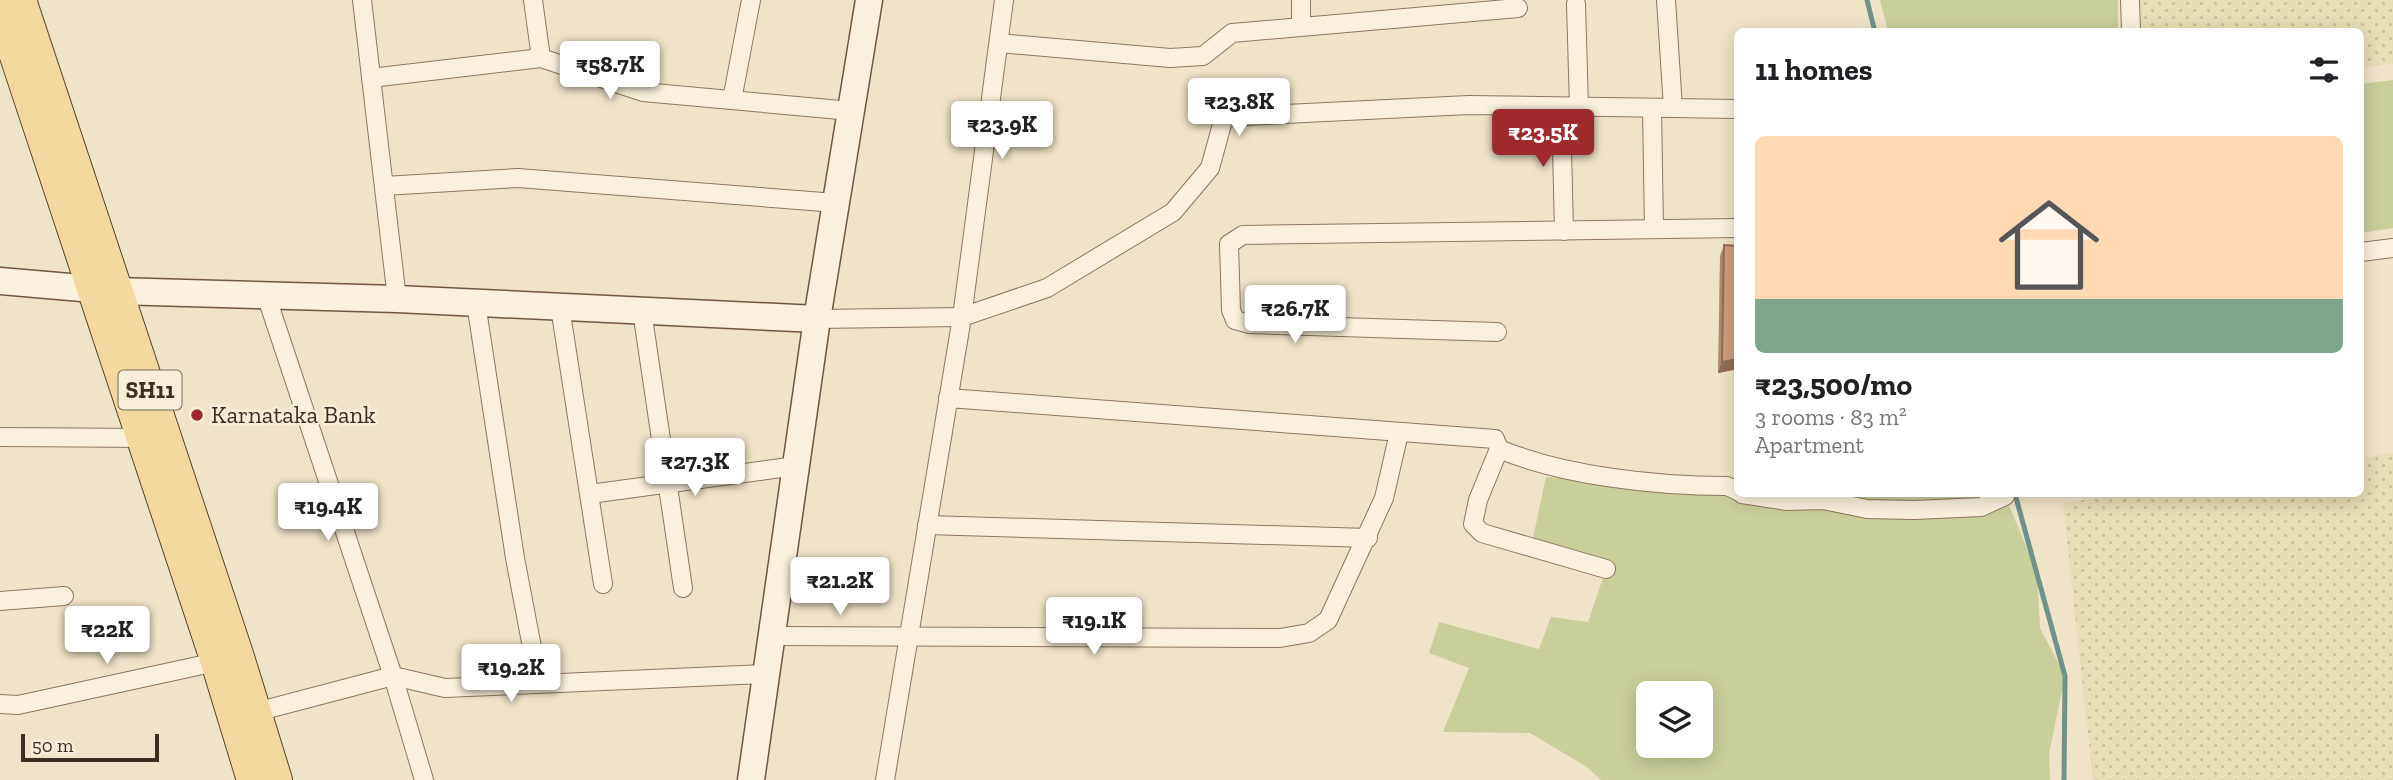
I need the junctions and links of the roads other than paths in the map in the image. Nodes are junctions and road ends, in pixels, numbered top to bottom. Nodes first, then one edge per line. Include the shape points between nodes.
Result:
1 (21, 0) edge
2 (362, 0) edge
3 (533, 0) edge
4 (751, 0) edge
5 (869, 0) edge
6 (1004, 0) edge
7 (1301, 0) edge
8 (1666, 0) edge
9 (2130, 0) edge
10 (1576, 4) dead end
11 (1518, 8) dead end
12 (0, 11) edge
13 (1301, 26) junction
14 (2131, 28) edge
15 (999, 43) junction
16 (541, 58) junction
17 (371, 78) junction
18 (733, 100) junction
19 (1570, 107) junction
20 (1652, 108) junction
21 (1673, 108) junction
22 (1734, 109) edge
23 (851, 111) junction
24 (384, 186) junction
25 (836, 203) junction
26 (1734, 228) edge
27 (1654, 229) junction
28 (1564, 231) junction
29 (2393, 248) edge
30 (2364, 252) edge
31 (0, 281) edge
32 (104, 290) junction
33 (266, 295) junction
34 (397, 299) junction
35 (475, 303) junction
36 (560, 307) junction
37 (642, 311) junction
38 (962, 317) junction
39 (817, 319) junction
40 (1497, 332) dead end
41 (948, 398) junction
42 (1399, 433) junction
43 (0, 437) edge
44 (154, 438) junction
45 (1499, 449) junction
46 (796, 466) junction
47 (669, 482) junction
48 (1734, 489) edge
49 (590, 494) junction
50 (1766, 497) edge
51 (2003, 497) edge
52 (927, 525) junction
53 (1368, 538) junction
54 (1606, 569) dead end
55 (603, 584) dead end
56 (683, 588) dead end
57 (64, 596) dead end
58 (0, 601) edge
59 (771, 636) junction
60 (908, 636) junction
61 (216, 662) junction
62 (766, 674) junction
63 (393, 676) junction
64 (539, 684) junction
65 (0, 704) edge
66 (256, 712) junction
67 (252, 780) edge
68 (276, 780) edge
69 (424, 780) edge
70 (751, 780) edge
71 (885, 780) edge

1 - 32 main road, SH11
2 - 17 street
3 - 16 street
4 - 18 street
5 - 23 street
6 - 15 street
7 - 13 street
8 - 21 street
9 - 14 street
10 - 19 street
11 - 13 street
12 - 32 main road, SH11
13 - 15 street via 1232,33 1203,56 1192,57
15 - 38 street
16 - 17 street
16 - 18 street via 643,92
17 - 24 street
18 - 23 street
19 - 20 street
19 - 28 street
19 - 38 street via 1469,105 1224,117 1210,167 1173,212 1047,288
20 - 21 street
20 - 27 street
21 - 22 street
23 - 25 street
24 - 25 street via 518,178
24 - 34 street
25 - 39 street
26 - 27 street
27 - 28 street
28 - 40 street via 1243,235 1229,244 1231,310 1236,320
29 - 30 street
31 - 32 street
32 - 33 street
32 - 44 main road, SH11
33 - 34 street
33 - 63 street
34 - 35 street
35 - 36 street
35 - 64 street
36 - 37 street
36 - 49 street
37 - 39 street
37 - 47 street
38 - 39 street
38 - 41 street
39 - 46 street
41 - 42 street
41 - 52 street
42 - 45 street via 1495,439
42 - 53 street via 1384,498
43 - 44 street
44 - 61 main road, SH11
44 - 66 main road, SH11
45 - 48 street via 1564,469 1641,482
45 - 54 street via 1473,524 1482,533
46 - 47 street
46 - 59 street
47 - 49 street
47 - 56 street
49 - 55 street
50 - 51 street via 1914,510 1981,507
52 - 53 street
52 - 60 street
53 - 60 street via 1328,620 1308,633 1280,638
57 - 58 street
59 - 60 street
59 - 62 street
60 - 71 street
61 - 65 street via 18,705
61 - 67 main road, SH11
62 - 64 street
62 - 70 street
63 - 64 street via 445,688
63 - 66 street
63 - 69 street
66 - 68 main road, SH11

